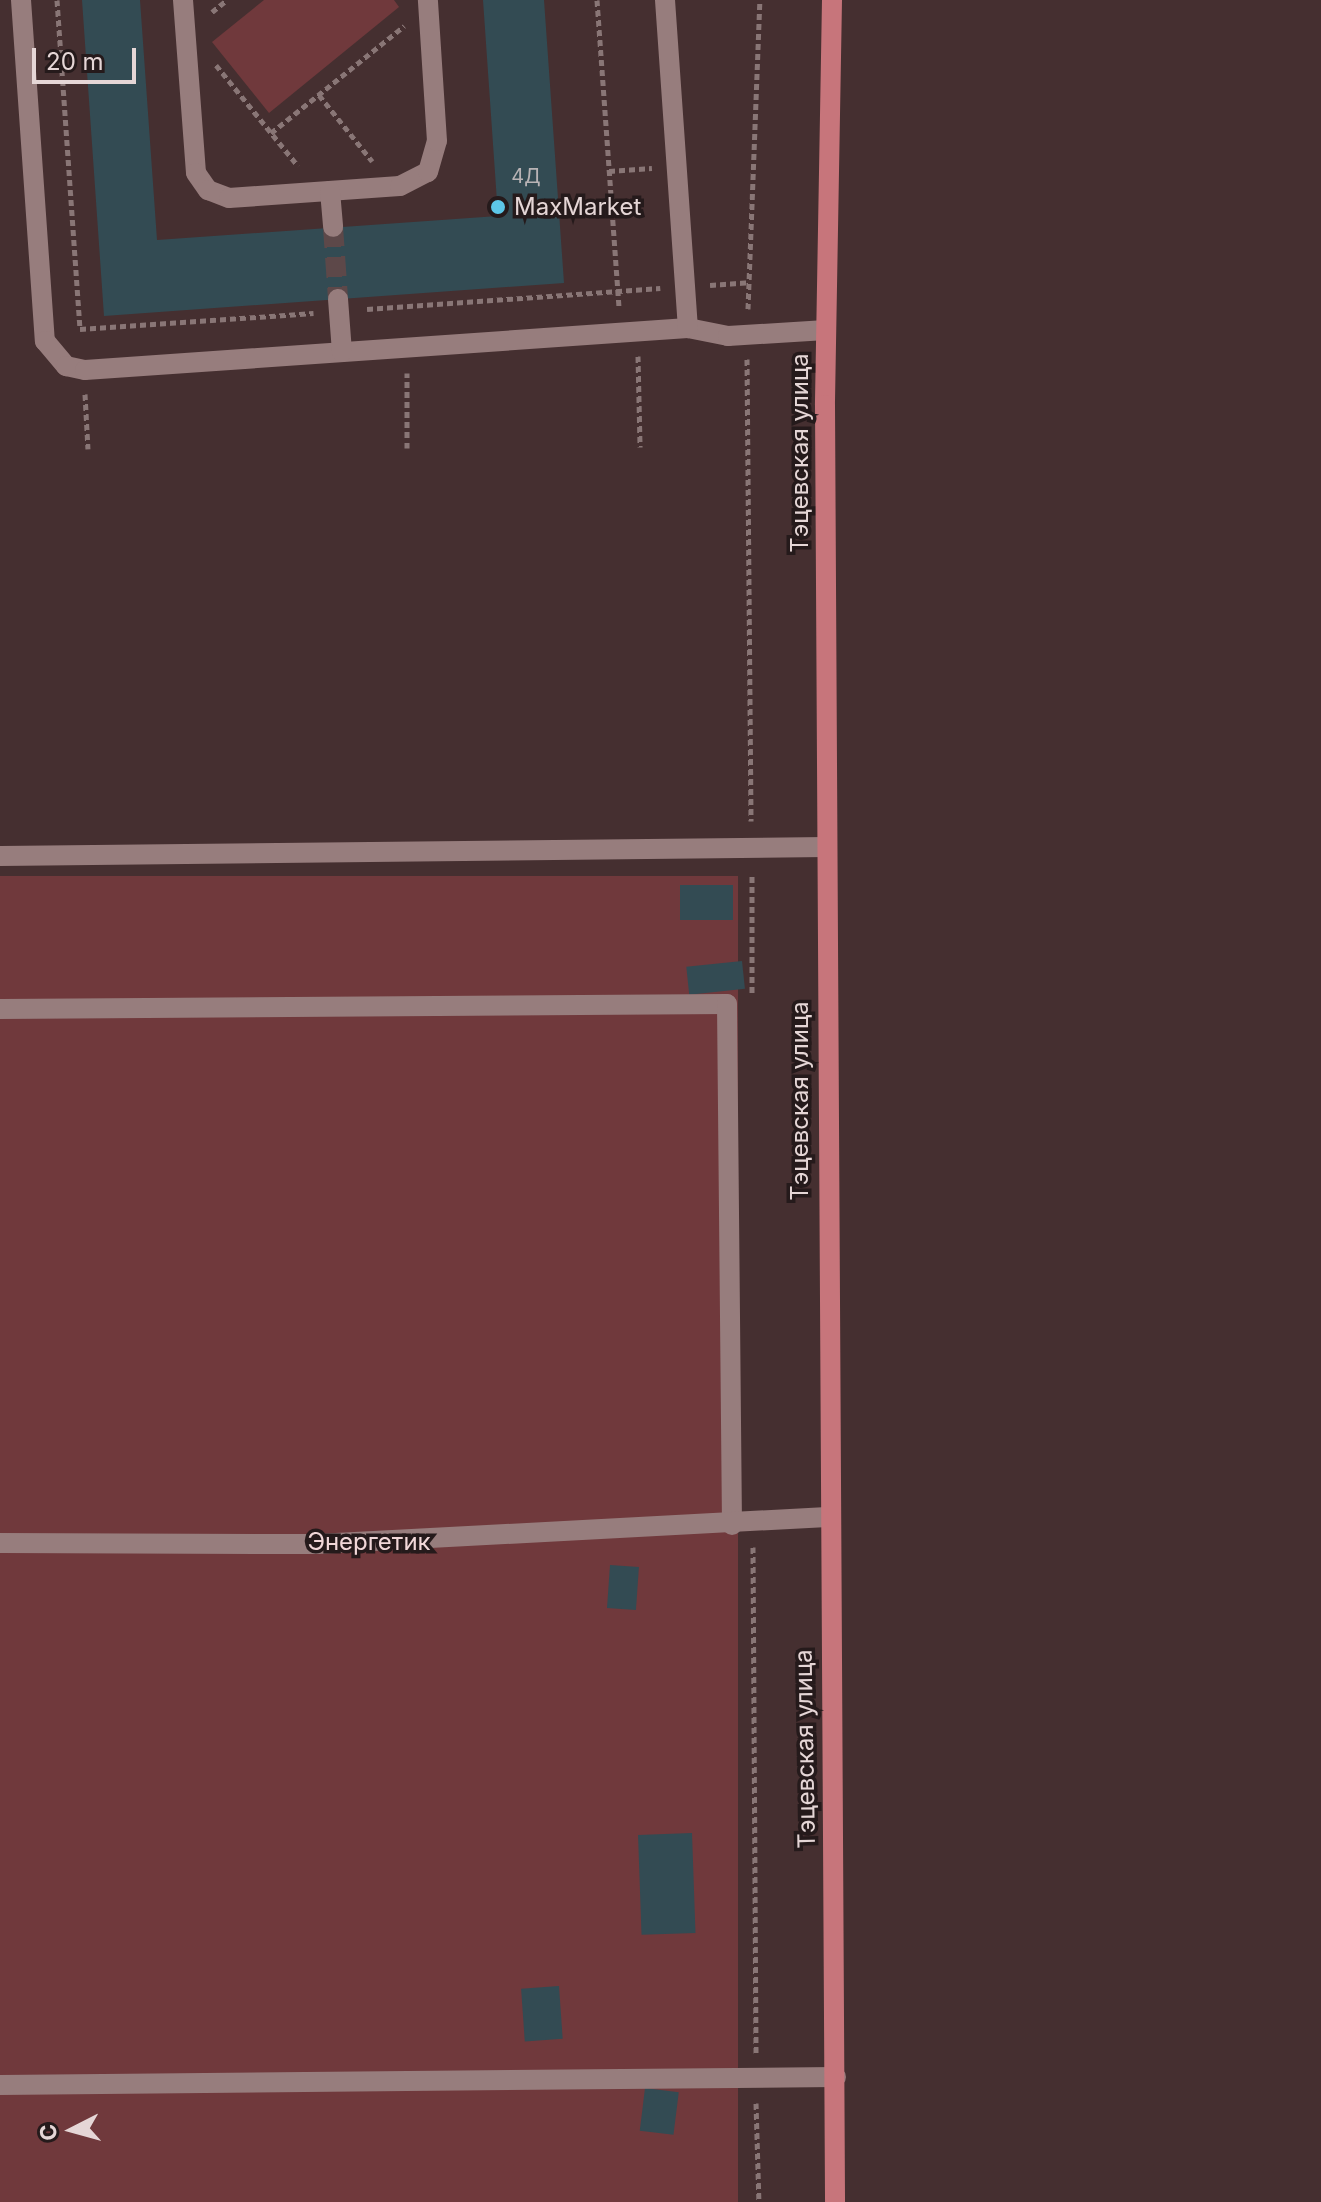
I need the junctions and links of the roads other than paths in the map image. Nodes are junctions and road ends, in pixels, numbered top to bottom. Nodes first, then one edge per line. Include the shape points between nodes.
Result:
1 (21, 0) edge
2 (183, 0) edge
3 (665, 0) edge
4 (832, 0) edge
5 (428, 6) edge
6 (324, 191) junction
7 (333, 227) tunnel mouth
8 (338, 305) tunnel mouth
9 (688, 328) junction
10 (826, 330) junction
11 (342, 352) junction
12 (826, 847) junction
13 (0, 856) edge
14 (0, 1009) edge
15 (827, 1517) junction
16 (732, 1525) junction
17 (0, 1543) edge
18 (836, 2077) junction
19 (0, 2085) edge
20 (835, 2202) edge

1 - 11 lane via 45,341 53,357 85,370
2 - 6 lane via 201,182 229,198
3 - 9 lane
4 - 10 main road, Тэцевская улица
5 - 6 lane via 435,159 417,181
6 - 7 lane
8 - 11 lane
9 - 10 lane via 728,336
9 - 11 lane
10 - 12 main road, Тэцевская улица
12 - 13 lane
12 - 15 main road, Тэцевская улица
14 - 16 lane via 727,1004
15 - 16 lane
15 - 18 main road, Тэцевская улица
16 - 17 lane via 317,1544
18 - 19 lane
18 - 20 main road, Тэцевская улица

